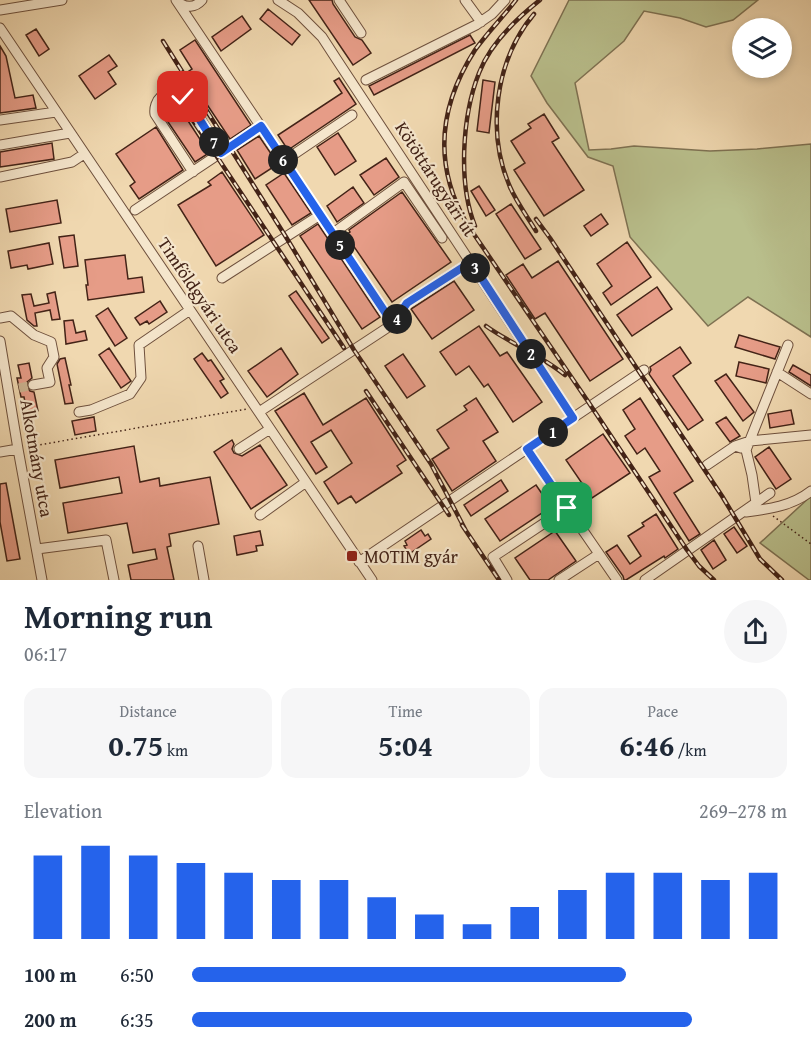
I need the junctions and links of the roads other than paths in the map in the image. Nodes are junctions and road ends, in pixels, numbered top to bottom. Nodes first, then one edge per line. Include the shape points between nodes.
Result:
1 (62, 0) edge
2 (176, 0) edge
3 (202, 0) edge
4 (278, 0) edge
5 (339, 0) edge
6 (465, 0) edge
7 (505, 0) edge
8 (0, 10) edge
9 (481, 22) junction
10 (0, 28) edge
11 (361, 33) dead end
12 (366, 80) dead end
13 (56, 112) junction
14 (352, 115) dead end
15 (0, 120) edge
16 (261, 126) junction
17 (70, 133) junction
18 (0, 145) edge
19 (221, 153) junction
20 (84, 154) junction
21 (284, 161) junction
22 (193, 172) junction
23 (0, 177) edge
24 (135, 210) dead end
25 (320, 215) junction
26 (332, 234) junction
27 (442, 238) dead end
28 (471, 262) junction
29 (222, 278) dead end
30 (190, 310) junction
31 (0, 318) edge
32 (393, 324) junction
33 (0, 341) edge
34 (788, 345) dead end
35 (644, 370) dead end
36 (777, 372) junction
37 (33, 385) tunnel mouth
38 (19, 388) tunnel mouth
39 (8, 391) junction
40 (811, 394) edge
41 (258, 410) junction
42 (78, 412) dead end
43 (573, 418) junction
44 (270, 429) junction
45 (811, 435) edge
46 (750, 441) junction
47 (735, 446) junction
48 (18, 449) junction
49 (240, 449) dead end
50 (527, 449) junction
51 (746, 450) junction
52 (0, 452) edge
53 (707, 465) dead end
54 (306, 482) junction
55 (811, 491) edge
56 (770, 493) dead end
57 (756, 503) junction
58 (567, 508) junction
59 (743, 512) junction
60 (260, 515) dead end
61 (198, 546) dead end
62 (37, 549) junction
63 (599, 554) junction
64 (359, 562) junction
65 (369, 579) edge
66 (42, 580) edge
67 (114, 580) edge
68 (204, 580) edge
69 (507, 580) edge
70 (559, 580) edge
71 (617, 580) edge
72 (645, 580) edge

1 - 8 street
2 - 3 street via 189,7
2 - 16 street
4 - 28 street, Kötöttárugyári út via 322,37
5 - 11 street
6 - 9 street
7 - 9 street
9 - 12 street
10 - 13 street, Timföldgyári utca
13 - 15 street
13 - 17 street, Timföldgyári utca
14 - 21 street
16 - 19 street
16 - 21 street
17 - 18 street
17 - 20 street, Timföldgyári utca
19 - 22 street
19 - 22 street via 186,100 170,92 161,96 156,114
20 - 23 street via 72,162
20 - 30 street, Timföldgyári utca
21 - 25 street
22 - 24 street
25 - 26 street
25 - 29 street
26 - 27 street via 404,182
26 - 32 street
28 - 32 street via 407,303
28 - 43 street, Kötöttárugyári út
30 - 41 street, Timföldgyári utca
30 - 42 street via 139,345 141,378 130,394
31 - 37 street via 11,316 51,342 54,357 47,368 50,382
32 - 41 street
33 - 39 street, Alkotmány utca
34 - 36 street
35 - 43 street
36 - 40 street
36 - 46 street
38 - 39 street
39 - 48 street, Alkotmány utca
41 - 44 street, Timföldgyári utca
43 - 50 street
44 - 49 street
44 - 54 street, Timföldgyári utca
45 - 46 street
46 - 47 street
46 - 51 street
47 - 51 street
47 - 53 street
48 - 52 street
48 - 62 street, Alkotmány utca
50 - 58 street
50 - 64 street
51 - 57 street
54 - 60 street
54 - 64 street, Timföldgyári utca
55 - 59 street via 774,508
56 - 57 street
57 - 59 street
58 - 63 street
58 - 69 street via 493,557
59 - 72 street
61 - 68 street
62 - 66 street, Alkotmány utca
62 - 67 street via 106,540
63 - 70 street
63 - 71 street
64 - 65 street, Timföldgyári utca

